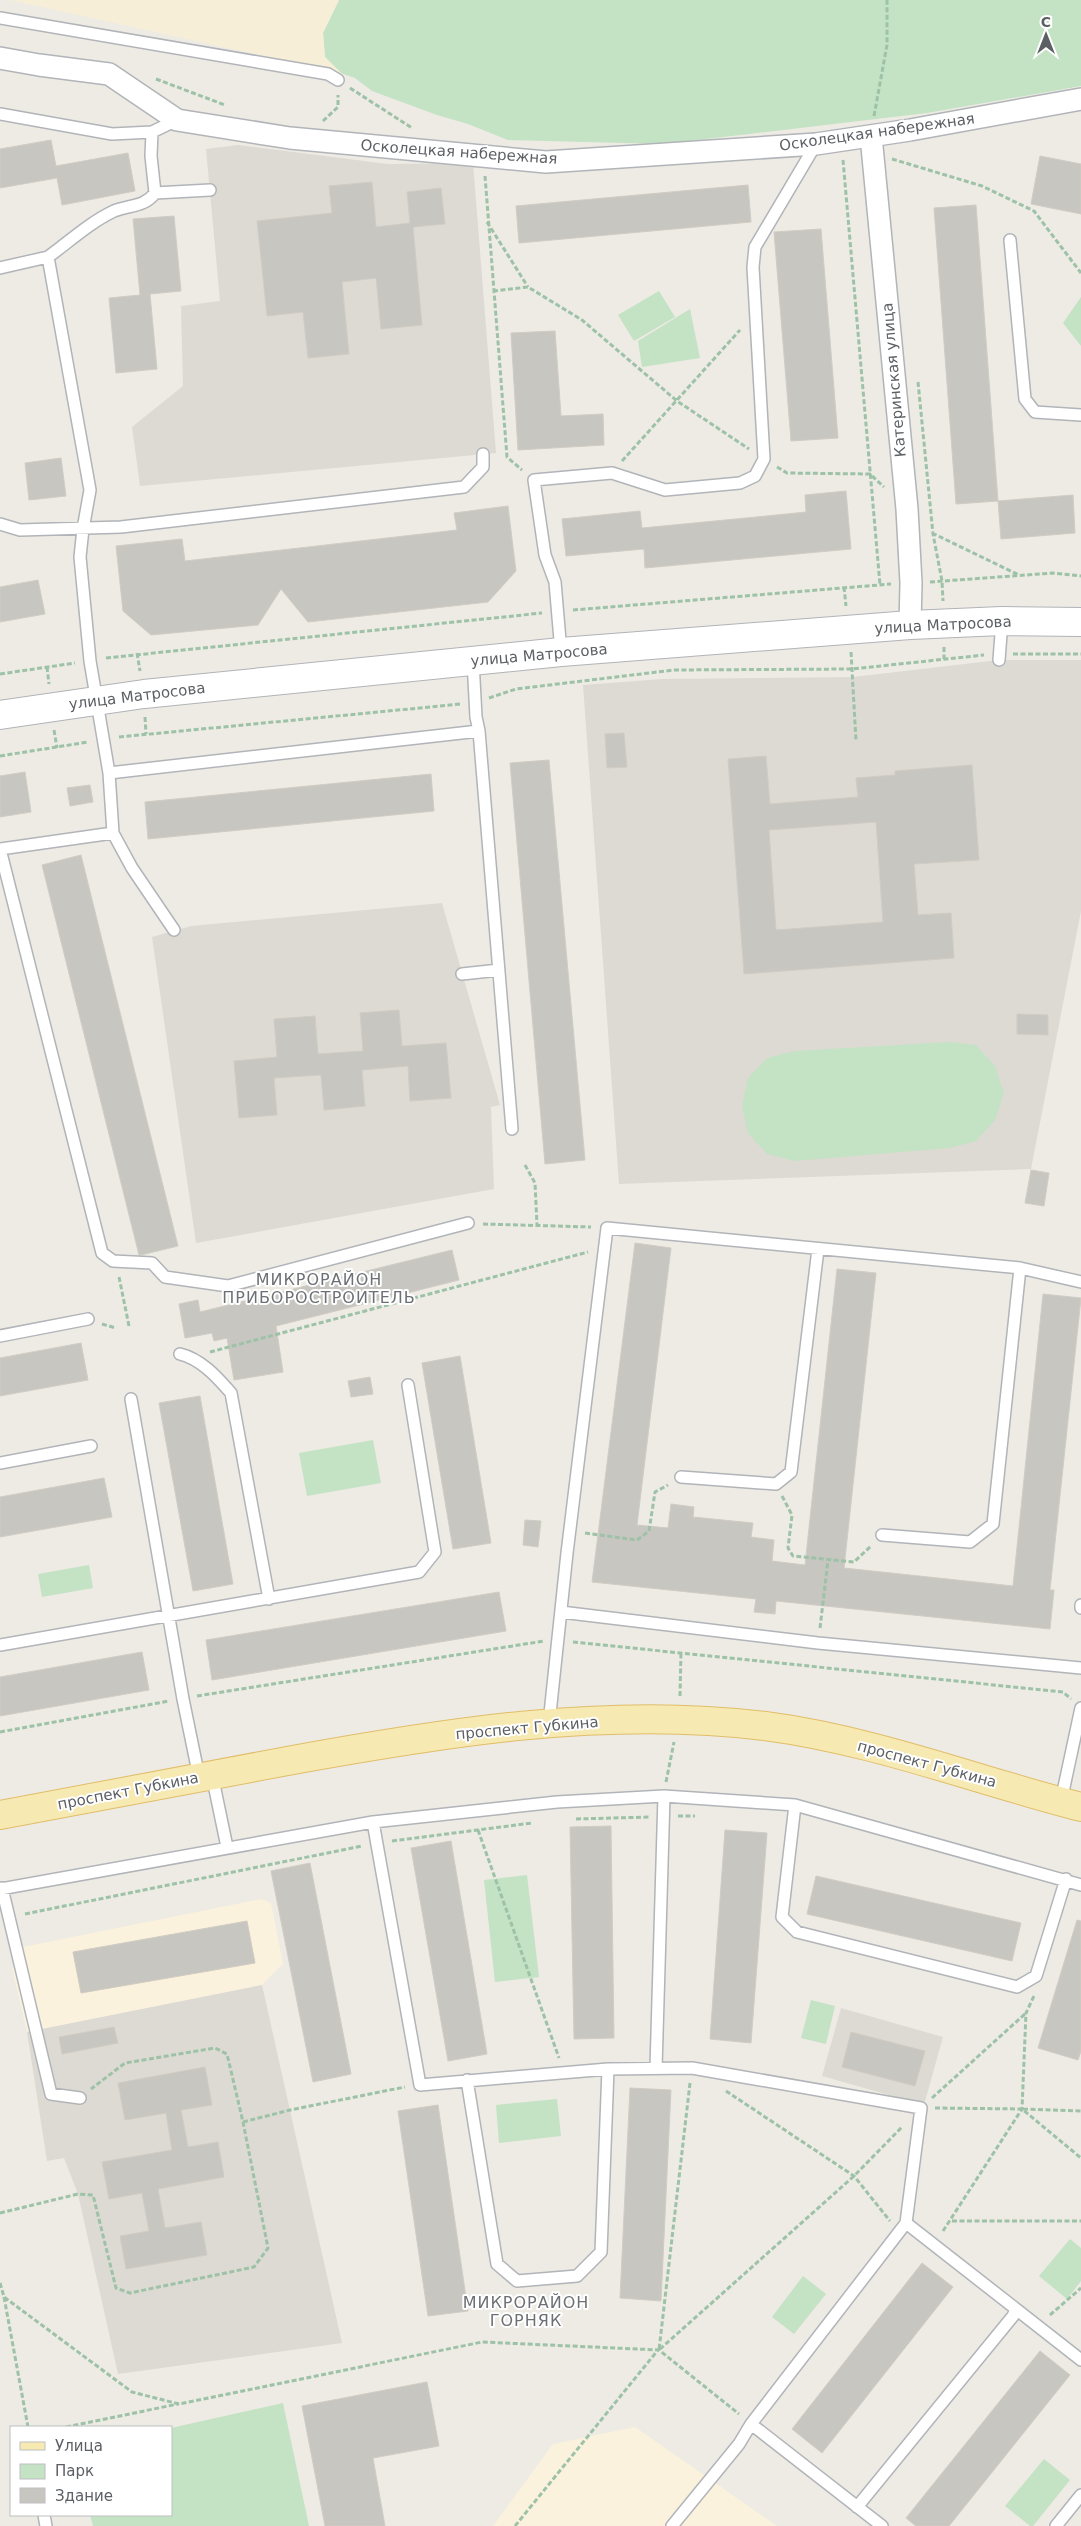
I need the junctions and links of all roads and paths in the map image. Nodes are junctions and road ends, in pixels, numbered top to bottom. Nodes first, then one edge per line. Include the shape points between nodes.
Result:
1 (887, 0) edge
2 (0, 18) edge
3 (0, 58) edge
4 (150, 77) dead end
5 (338, 80) junction
6 (1081, 99) edge
7 (233, 108) dead end
8 (0, 114) edge
9 (177, 120) junction
10 (320, 123) dead end
11 (413, 128) dead end
12 (152, 132) junction
13 (841, 140) junction
14 (816, 144) junction
15 (872, 144) junction
16 (894, 150) dead end
17 (484, 157) junction
18 (895, 160) junction
19 (896, 170) dead end
20 (210, 190) dead end
21 (155, 192) junction
22 (486, 221) junction
23 (1010, 240) dead end
24 (48, 257) junction
25 (0, 268) edge
26 (1081, 273) edge
27 (528, 287) junction
28 (493, 291) junction
29 (756, 312) junction
30 (917, 377) dead end
31 (677, 400) junction
32 (1081, 414) edge
33 (483, 454) dead end
34 (612, 473) junction
35 (870, 474) junction
36 (534, 480) junction
37 (906, 509) junction
38 (0, 524) edge
39 (82, 529) junction
40 (933, 534) junction
41 (1019, 575) junction
42 (1081, 576) edge
43 (942, 582) junction
44 (911, 583) junction
45 (880, 585) junction
46 (844, 587) junction
47 (558, 612) junction
48 (1002, 621) junction
49 (1081, 622) edge
50 (910, 625) junction
51 (849, 630) junction
52 (561, 652) junction
53 (1081, 654) edge
54 (999, 657) junction
55 (90, 661) junction
56 (473, 661) junction
57 (852, 669) junction
58 (0, 674) edge
59 (97, 700) junction
60 (475, 703) junction
61 (0, 715) edge
62 (479, 730) junction
63 (104, 739) junction
64 (856, 741) dead end
65 (0, 756) edge
66 (109, 773) junction
67 (113, 833) junction
68 (0, 849) edge
69 (174, 930) dead end
70 (499, 970) junction
71 (462, 974) dead end
72 (512, 1129) dead end
73 (524, 1165) dead end
74 (468, 1223) joint
75 (537, 1225) junction
76 (607, 1228) junction
77 (604, 1248) junction
78 (818, 1249) junction
79 (1020, 1268) junction
80 (118, 1270) dead end
81 (1081, 1282) edge
82 (88, 1319) dead end
83 (129, 1326) dead end
84 (0, 1336) edge
85 (185, 1355) joint
86 (408, 1385) dead end
87 (131, 1399) dead end
88 (91, 1446) dead end
89 (0, 1463) edge
90 (681, 1477) joint
91 (776, 1484) junction
92 (570, 1531) junction
93 (882, 1535) joint
94 (828, 1559) junction
95 (269, 1599) junction
96 (562, 1612) junction
97 (170, 1616) junction
98 (558, 1641) junction
99 (818, 1643) junction
100 (0, 1645) edge
101 (815, 1666) junction
102 (1081, 1668) edge
103 (183, 1698) junction
104 (1081, 1708) edge
105 (549, 1723) junction
106 (0, 1732) edge
107 (205, 1776) junction
108 (664, 1796) junction
109 (1071, 1804) edge
110 (795, 1805) junction
111 (0, 1815) edge
112 (703, 1816) dead end
113 (664, 1817) junction
114 (569, 1819) dead end
115 (373, 1822) junction
116 (541, 1822) dead end
117 (478, 1830) junction
118 (377, 1843) junction
119 (227, 1846) junction
120 (1066, 1880) junction
121 (1081, 1885) edge
122 (1, 1889) edge
123 (8, 1917) junction
124 (1034, 1995) dead end
125 (1026, 2013) junction
126 (656, 2068) junction
127 (692, 2068) junction
128 (608, 2069) junction
129 (564, 2073) junction
130 (467, 2080) junction
131 (420, 2085) junction
132 (80, 2098) joint
133 (921, 2108) junction
134 (1022, 2109) junction
135 (1081, 2111) edge
136 (244, 2122) junction
137 (1081, 2158) edge
138 (0, 2213) edge
139 (951, 2221) junction
140 (1081, 2221) edge
141 (906, 2223) junction
142 (932, 2245) junction
143 (0, 2283) edge
144 (1081, 2288) edge
145 (1, 2296) edge
146 (1016, 2310) junction
147 (1037, 2327) junction
148 (659, 2350) junction
149 (1081, 2360) edge
150 (179, 2404) junction
151 (751, 2424) junction
152 (28, 2426) edge
153 (71, 2426) edge
154 (1081, 2495) edge
155 (857, 2506) junction
156 (515, 2526) edge
157 (672, 2526) edge
158 (882, 2526) edge
159 (1056, 2526) edge

1 - 15 path via 887,44
2 - 5 lane via 328,74
3 - 9 street, Осколецкая набережная via 109,74
4 - 7 path
5 - 10 path via 338,106
5 - 11 path
6 - 15 street, Осколецкая набережная
8 - 12 lane via 112,134
9 - 12 lane
9 - 17 street, Осколецкая набережная via 290,138
12 - 21 lane
13 - 14 street, Осколецкая набережная
13 - 15 street, Осколецкая набережная
13 - 35 path
14 - 17 street, Осколецкая набережная via 546,162
14 - 29 lane via 756,247 753,267
15 - 18 path
15 - 37 street, Катеринская улица
16 - 18 path
17 - 22 path
18 - 19 path
18 - 26 path via 982,186 1034,211
20 - 21 lane
21 - 24 lane via 149,201 114,211 78,232
22 - 27 path
22 - 28 path
23 - 32 lane via 1025,399 1035,412
24 - 25 lane
24 - 39 lane via 90,490
27 - 28 path
27 - 31 path via 582,320
28 - 36 path via 507,457
29 - 31 path
29 - 34 lane via 764,459 756,476 740,483 665,490
30 - 40 path
31 - 34 path
33 - 39 lane via 483,467 464,487
34 - 36 lane
35 - 37 path
35 - 45 path
36 - 47 lane via 545,555 555,582
37 - 40 path
37 - 44 street, Катеринская улица
38 - 39 lane via 20,530
39 - 55 lane via 80,557
40 - 41 path
40 - 43 path
41 - 42 path via 1054,573
41 - 43 path
43 - 44 path
44 - 45 path
44 - 50 street, Катеринская улица
45 - 46 path
46 - 47 path
46 - 51 path
47 - 52 lane
47 - 55 path via 137,653
48 - 49 main road, улица Матросова
48 - 50 main road, улица Матросова
48 - 54 lane
50 - 51 main road, улица Матросова
51 - 52 main road, улица Матросова
51 - 57 path
52 - 56 main road, улица Матросова
53 - 54 path
54 - 57 path
55 - 58 path
55 - 59 lane
56 - 59 main road, улица Матросова
56 - 60 lane
57 - 60 path via 674,670 516,689
57 - 64 path
59 - 61 main road, улица Матросова
59 - 63 lane
60 - 62 lane
60 - 63 path
62 - 66 lane
62 - 70 lane
63 - 65 path
63 - 66 lane
66 - 67 lane
67 - 68 lane
67 - 69 lane via 132,868
68 - 74 lane via 102,1253 113,1261 152,1263 165,1277 228,1286
70 - 71 lane
70 - 72 lane
73 - 75 path via 536,1183
74 - 75 path
75 - 76 path
76 - 77 lane
76 - 78 lane
77 - 85 path
77 - 92 lane
78 - 79 lane
78 - 91 lane via 791,1472
79 - 81 lane
79 - 93 lane via 993,1524 970,1542
80 - 83 path
82 - 84 lane
85 - 95 lane via 214,1374 231,1393
86 - 95 lane via 435,1552 419,1572
87 - 97 lane
88 - 89 lane
90 - 91 lane
90 - 92 path via 655,1492 649,1531 637,1540
91 - 94 path via 792,1515 788,1548 793,1556
92 - 96 lane
93 - 94 path via 854,1562
94 - 99 path
95 - 97 lane
96 - 98 lane
96 - 99 lane
97 - 100 lane
97 - 103 lane
98 - 101 path
98 - 103 path via 522,1642
98 - 105 lane
99 - 101 path
99 - 102 lane
101 - 104 path via 1063,1692
103 - 106 path
103 - 107 lane
104 - 109 lane
105 - 107 main road, проспект Губкина via 448,1734
105 - 109 main road, проспект Губкина via 679,1719 766,1726 906,1757
107 - 111 main road, проспект Губкина
107 - 119 lane
108 - 110 lane
108 - 113 lane
108 - 115 lane via 556,1802
110 - 120 lane
110 - 120 lane via 782,1918 796,1932 1017,1987 1036,1976
112 - 113 path
113 - 114 path
113 - 126 lane
115 - 118 lane
115 - 119 lane
116 - 117 path
117 - 118 path
117 - 129 path
118 - 123 path
118 - 131 lane
119 - 122 lane
120 - 121 lane
122 - 123 lane
123 - 132 lane via 51,2094
124 - 125 path
125 - 133 path
125 - 134 path
126 - 127 lane
126 - 128 lane
127 - 133 lane
127 - 148 path
128 - 129 lane
128 - 130 lane via 601,2252 577,2276 537,2280 517,2281 497,2264
129 - 130 lane
130 - 131 lane
131 - 136 path
132 - 136 path via 125,2064 215,2048 227,2054
133 - 134 path
133 - 141 lane
133 - 148 path via 854,2176
134 - 135 path
134 - 137 path
134 - 139 path
136 - 138 path via 268,2248 254,2267 130,2293 116,2288 93,2195 78,2194
139 - 140 path
139 - 142 path
141 - 142 lane
141 - 151 lane
142 - 146 lane
143 - 145 path
144 - 147 path
145 - 150 path via 132,2392
145 - 152 path
146 - 147 lane
146 - 155 lane
147 - 149 lane
148 - 150 path via 482,2342
148 - 151 path
148 - 156 path
150 - 153 path
151 - 155 lane
151 - 157 lane
154 - 159 lane
155 - 158 lane

